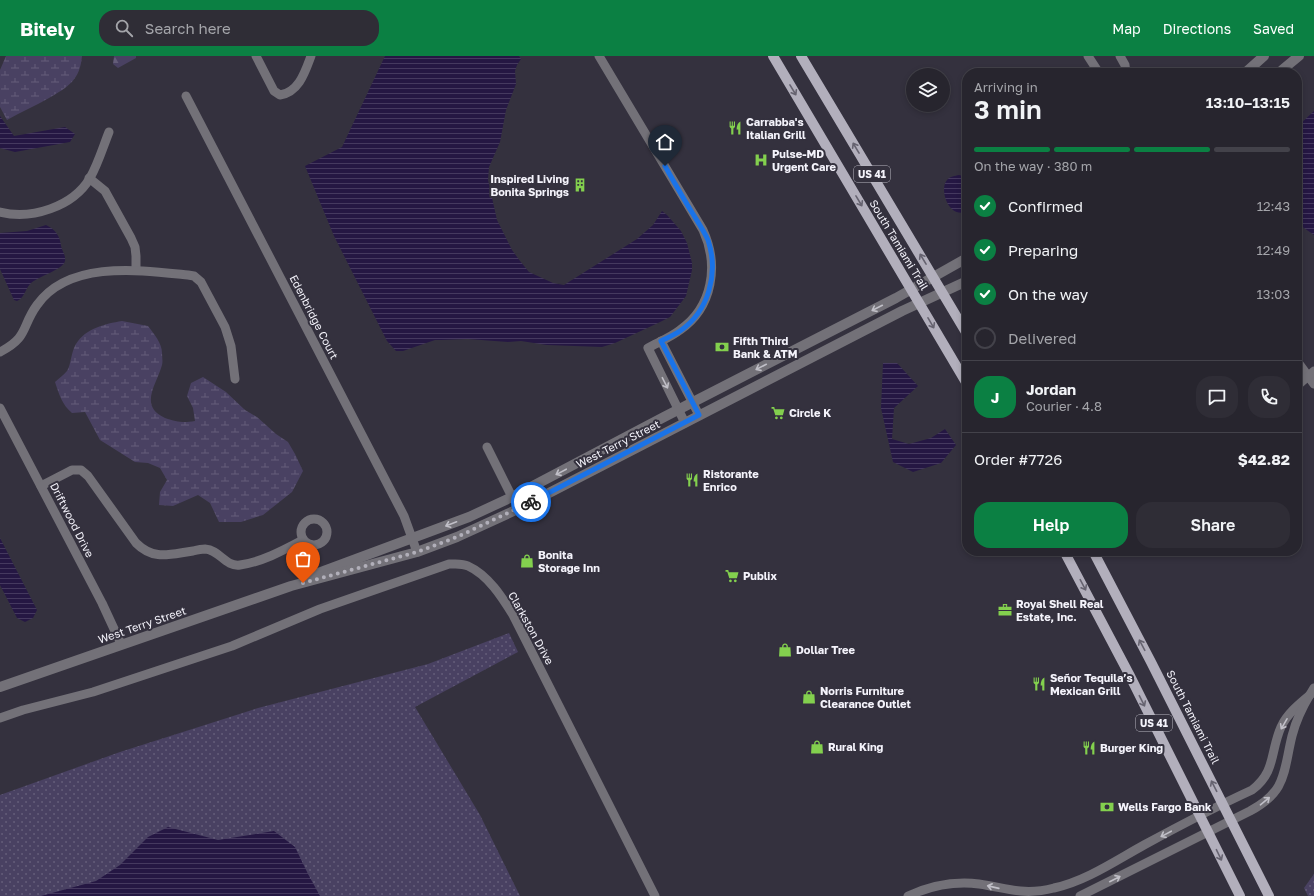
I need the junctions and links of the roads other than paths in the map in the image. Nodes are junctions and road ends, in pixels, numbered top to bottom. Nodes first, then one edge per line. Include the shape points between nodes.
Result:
1 (256, 56) edge
2 (311, 56) edge
3 (599, 56) edge
4 (773, 56) edge
5 (801, 56) edge
6 (1088, 56) edge
7 (1120, 56) edge
8 (1264, 56) edge
9 (1299, 56) edge
10 (1095, 68) edge
11 (1125, 68) edge
12 (1251, 68) edge
13 (1284, 68) edge
14 (186, 96) dead end
15 (109, 132) dead end
16 (89, 178) junction
17 (0, 212) edge
18 (962, 261) edge
19 (136, 270) junction
20 (934, 278) junction
21 (962, 284) edge
22 (911, 290) junction
23 (943, 293) junction
24 (920, 304) junction
25 (962, 325) edge
26 (661, 341) junction
27 (0, 352) edge
28 (1302, 366) edge
29 (962, 375) edge
30 (1312, 377) edge
31 (235, 379) dead end
32 (1302, 383) edge
33 (692, 402) junction
34 (0, 408) edge
35 (679, 409) junction
36 (699, 415) junction
37 (685, 423) junction
38 (487, 447) dead end
39 (41, 486) junction
40 (512, 497) junction
41 (412, 538) junction
42 (303, 540) dead end
43 (417, 552) junction
44 (1067, 556) edge
45 (1096, 556) edge
46 (291, 586) junction
47 (121, 644) junction
48 (0, 687) edge
49 (1312, 692) edge
50 (0, 718) edge
51 (1223, 804) junction
52 (1200, 816) junction
53 (1232, 820) junction
54 (1208, 831) junction
55 (1076, 881) junction
56 (1082, 895) edge
57 (655, 896) edge
58 (908, 896) edge
59 (1240, 896) edge
60 (1269, 896) edge

1 - 2 street via 274,91 280,95 293,90 303,77
3 - 26 street via 703,230 711,252 712,274 705,302 689,323
4 -> 22 main road, South Tamiami Trail / US 41
20 -> 5 main road, South Tamiami Trail / US 41
6 - 10 street
7 - 11 street
8 - 12 street
9 - 13 street
14 - 41 street, Edenbridge Court via 404,516
15 - 16 street
16 - 17 street via 67,200 49,209 21,215
16 - 19 street via 105,191 131,238 136,256
18 - 20 street, West Terry Street
19 - 27 street via 100,272 74,278 56,286 36,306 22,335
19 - 31 street via 194,276 201,282 230,340
20 - 22 street, West Terry Street
20 - 23 main road, South Tamiami Trail / US 41
21 - 23 street, West Terry Street
22 - 24 main road, South Tamiami Trail / US 41
22 -> 33 street, West Terry Street
23 - 24 street, West Terry Street
23 - 25 main road, South Tamiami Trail / US 41
24 -> 29 main road, South Tamiami Trail / US 41
24 - 36 street, West Terry Street
26 - 33 street
26 -> 35 street via 648,348
28 - 30 street
30 - 32 street
33 - 35 street, West Terry Street
33 - 36 street
34 - 39 street, Driftwood Drive
35 - 37 street
35 -> 40 street, West Terry Street
36 - 37 street, West Terry Street
37 - 43 street, West Terry Street via 518,509
38 - 40 street
39 - 42 street via 72,470 81,470 136,543 143,550 160,556 205,549 215,552 230,564 239,565 265,557
39 - 47 street, Driftwood Drive via 102,602
40 -> 41 street, West Terry Street via 469,517
41 - 43 street, Edenbridge Court
41 - 46 street, West Terry Street via 313,574
43 - 46 street, West Terry Street
44 -> 52 main road, US 41 via 1126,667
51 -> 45 main road, South Tamiami Trail / US 41
46 - 47 street, West Terry Street
47 - 48 street, West Terry Street
49 -> 51 street via 1296,706 1281,727 1270,768 1263,781 1252,790
53 -> 49 street via 1260,806 1276,791 1282,781 1292,734
50 - 57 street, Clarkston Drive via 106,687 243,642 320,609 449,564 459,563 485,578 512,615
51 - 52 street
51 - 53 main road, South Tamiami Trail / US 41
52 - 54 main road, US 41
52 -> 55 street
53 - 54 street
53 - 60 main road, South Tamiami Trail / US 41
56 -> 54 street
54 -> 59 main road, US 41
55 - 56 street
55 -> 58 street via 1033,892 978,884 950,884 931,887

